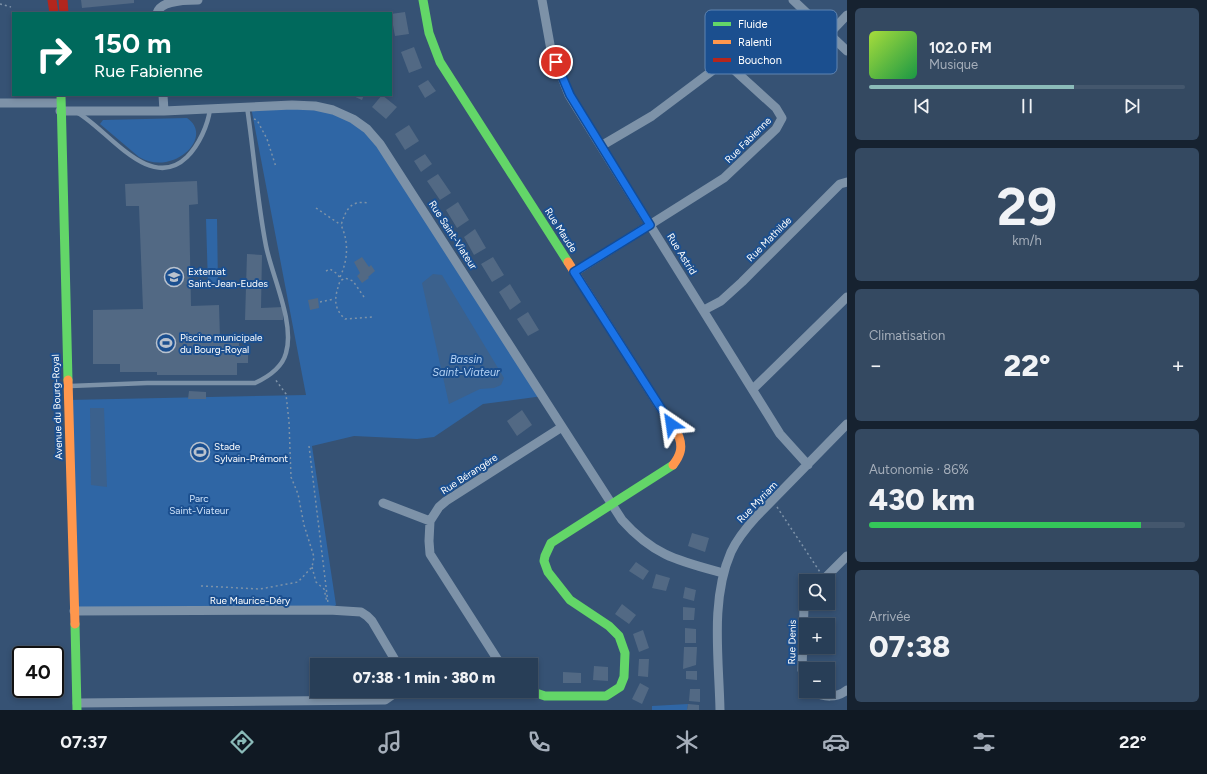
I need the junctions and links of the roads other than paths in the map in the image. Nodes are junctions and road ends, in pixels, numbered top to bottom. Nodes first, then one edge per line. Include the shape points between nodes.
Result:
1 (52, 0) edge
2 (63, 0) edge
3 (198, 0) edge
4 (423, 0) edge
5 (542, 0) edge
6 (793, 0) edge
7 (804, 10) edge
8 (54, 12) edge
9 (64, 12) edge
10 (158, 12) edge
11 (847, 15) edge
12 (837, 26) edge
13 (837, 42) edge
14 (847, 51) edge
15 (707, 74) edge
16 (738, 74) edge
17 (163, 96) edge
18 (60, 101) edge
19 (0, 104) edge
20 (247, 107) junction
21 (210, 109) junction
22 (164, 110) junction
23 (76, 112) junction
24 (601, 146) junction
25 (847, 182) edge
26 (650, 225) junction
27 (574, 272) junction
28 (847, 297) edge
29 (704, 310) junction
30 (67, 386) junction
31 (753, 389) junction
32 (562, 427) junction
33 (845, 429) edge
34 (808, 465) junction
35 (383, 503) dead end
36 (612, 504) junction
37 (430, 521) junction
38 (847, 556) edge
39 (723, 573) junction
40 (829, 574) edge
41 (804, 610) edge
42 (74, 611) junction
43 (394, 658) edge
44 (497, 658) edge
45 (802, 662) edge
46 (847, 690) edge
47 (538, 694) edge
48 (835, 695) edge
49 (390, 698) edge
50 (77, 707) edge
51 (720, 710) edge

1 - 8 street
2 - 9 street
3 - 10 street via 166,2
4 - 27 street, Rue Maude via 429,33 440,62
5 - 24 street, Rue Astrid via 552,50 560,74
6 - 7 street
11 - 12 street
13 - 14 street
15 - 24 street, Rue Fabienne via 679,98
16 - 26 street, Rue Fabienne via 780,113 782,118 776,129 724,178
17 - 22 street
18 - 19 street, Rue Saint-Viateur
18 - 23 street, Rue Saint-Viateur
18 - 30 street, Avenue du Bourg-Royal
20 - 21 street, Rue Saint-Viateur
20 - 30 lane via 266,246 282,299 288,332 287,352 280,366 255,383
20 - 32 street, Rue Saint-Viateur via 292,105 333,110 353,119 371,133
21 - 22 street, Rue Saint-Viateur
21 - 23 lane via 209,122 194,150 175,166 159,169 136,159 90,120
22 - 23 street, Rue Saint-Viateur
24 - 26 street, Rue Astrid
25 - 29 street, Rue Mathilde via 840,184 721,301
26 - 27 street, Rue Fabienne
26 - 29 street, Rue Astrid
27 - 36 street, Rue Maude via 682,445 682,452 671,467
28 - 31 street
29 - 31 street, Rue Astrid
30 - 42 street, Avenue du Bourg-Royal
31 - 34 street, Rue Astrid via 780,434
32 - 36 street, Rue Saint-Viateur
32 - 37 street, Rue Bérangère via 446,501
33 - 34 street, Rue Myriam
34 - 39 street, Rue Myriam via 742,533
35 - 37 street
36 - 39 street, Rue Saint-Viateur via 633,533 659,553
36 - 47 street via 551,543 544,555 544,562 553,580 571,602 620,637 623,646 624,680 615,693 606,696 545,696
37 - 44 street via 430,554
38 - 40 street
39 - 51 street, Rue Myriam via 718,618
41 - 45 street, Rue Denis
42 - 43 street, Rue Maurice-Déry via 361,612 372,621
42 - 50 street, Avenue du Bourg-Royal
46 - 48 street
49 - 50 street

